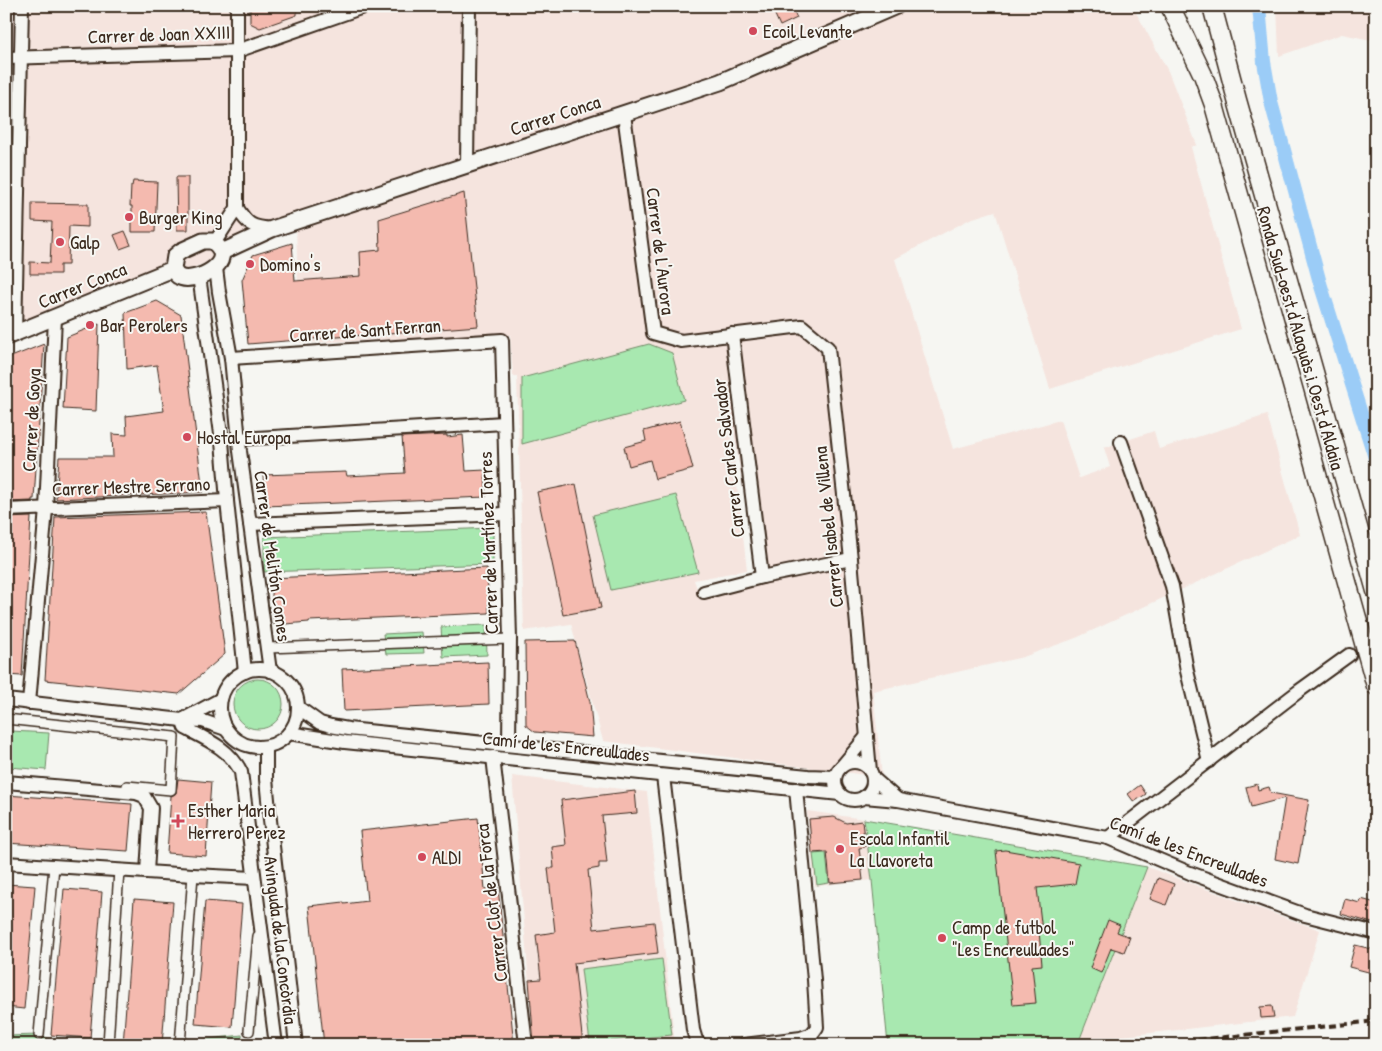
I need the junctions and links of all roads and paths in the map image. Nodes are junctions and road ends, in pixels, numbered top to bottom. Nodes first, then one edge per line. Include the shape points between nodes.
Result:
1 (22, 6) edge
2 (237, 6) edge
3 (366, 6) edge
4 (469, 6) edge
5 (1170, 6) edge
6 (1212, 6) edge
7 (893, 7) edge
8 (237, 51) junction
9 (21, 57) junction
10 (6, 58) edge
11 (624, 114) junction
12 (467, 164) junction
13 (237, 208) junction
14 (272, 230) junction
15 (218, 247) junction
16 (216, 268) junction
17 (173, 269) junction
18 (199, 276) junction
19 (55, 318) junction
20 (802, 326) joint
21 (732, 334) junction
22 (11, 336) edge
23 (502, 340) joint
24 (231, 358) junction
25 (504, 423) junction
26 (238, 439) junction
27 (1121, 442) dead end
28 (227, 501) junction
29 (46, 509) junction
30 (6, 510) edge
31 (506, 514) junction
32 (250, 524) junction
33 (850, 559) junction
34 (762, 578) junction
35 (1376, 591) edge
36 (704, 592) dead end
37 (510, 639) junction
38 (268, 648) junction
39 (1349, 655) tunnel mouth
40 (270, 671) junction
41 (245, 672) junction
42 (1376, 686) edge
43 (221, 699) junction
44 (6, 700) edge
45 (29, 703) junction
46 (298, 708) junction
47 (6, 719) edge
48 (182, 720) junction
49 (226, 729) junction
50 (289, 733) junction
51 (867, 736) junction
52 (509, 745) junction
53 (266, 747) junction
54 (493, 757) junction
55 (1209, 761) junction
56 (839, 772) junction
57 (871, 774) junction
58 (663, 776) junction
59 (6, 778) edge
60 (6, 782) edge
61 (796, 789) junction
62 (840, 794) junction
63 (864, 797) junction
64 (898, 800) junction
65 (1108, 838) junction
66 (6, 863) edge
67 (54, 866) junction
68 (118, 870) junction
69 (147, 872) junction
70 (193, 875) junction
71 (254, 878) junction
72 (260, 918) junction
73 (1376, 932) edge
74 (249, 1031) dead end
75 (39, 1035) dead end
76 (108, 1045) edge
77 (180, 1045) edge
78 (276, 1045) edge
79 (296, 1045) edge
80 (526, 1045) edge
81 (701, 1045) edge
82 (744, 1045) edge

1 - 9 street
2 - 8 street
3 - 8 street, Carrer de Joan XXIII
4 - 12 street
5 - 42 main road, Ronda Sud-oest d'Alaquàs i Oest d'Aldaia via 1214,105
6 - 35 main road, Ronda Sud-oest d'Alaquàs i Oest d'Aldaia
7 - 11 street, Carrer Conca via 720,82
8 - 9 street, Carrer de Joan XXIII
8 - 13 street
9 - 10 street, Carrer de Joan XXIII
9 - 22 street
11 - 12 street, Carrer Conca
11 - 21 street, Carrer de L'Aurora via 653,333 681,341
12 - 14 street, Carrer Conca
13 - 14 street via 256,228
13 - 15 street
14 - 15 street, Carrer Conca
15 - 16 street via 221,260
15 - 17 street via 212,241 203,241 181,251 176,256
16 - 18 street
16 - 24 street, Carrer de Melitón Comes
17 - 18 street via 177,276 187,279
17 - 19 street, Carrer Conca
18 - 28 street, Carrer de Melitón Comes
19 - 22 street, Carrer Conca
19 - 29 street, Carrer de Goya
20 - 21 street, Carrer de L'Aurora
20 - 33 street, Carrer Isabel de Villena via 828,348
21 - 34 street, Carrer Carles Salvador
23 - 24 street, Carrer de Sant Ferran
23 - 25 street, Carrer de Martínez Torres
24 - 26 street, Carrer de Melitón Comes
25 - 26 street
25 - 31 street, Carrer de Martínez Torres
26 - 32 street, Carrer de Melitón Comes
27 - 55 street via 1172,586 1187,671
28 - 29 street, Carrer Mestre Serrano
28 - 41 street, Carrer de Melitón Comes
29 - 30 street, Carrer Mestre Serrano
29 - 45 street, Carrer de Goya
31 - 32 street
31 - 37 street, Carrer de Martínez Torres
32 - 38 street, Carrer de Melitón Comes
33 - 34 street
33 - 51 street, Carrer Isabel de Villena
34 - 36 street
37 - 38 street
37 - 52 street, Carrer de Martínez Torres
38 - 40 street, Carrer de Melitón Comes
39 - 55 street
40 - 41 street
40 - 46 street via 291,685
41 - 43 street via 234,678
43 - 48 street
43 - 49 street via 220,709
44 - 45 street
45 - 48 street
46 - 50 street via 296,721
46 - 52 street, Camí de les Encreullades via 320,723 348,729
47 - 59 street via 174,737 171,790
48 - 49 street via 203,721
48 - 71 street, Avinguda de la Concòrdia via 185,728 211,741 238,764
49 - 53 street via 243,744
50 - 53 street
50 - 54 street, Camí de les Encreullades
51 - 56 street
51 - 57 street, Carrer Isabel de Villena
52 - 56 street, Camí de les Encreullades via 808,776
53 - 79 street, Avinguda de la Concòrdia via 270,820
54 - 58 street, Camí de les Encreullades
54 - 80 street, Carrer Clot de la Forca
55 - 65 street
56 - 57 street via 847,763 854,762 866,766
56 - 62 street via 835,783
57 - 63 street via 872,789
57 - 64 street, Camí de les Encreullades
58 - 61 street, Camí de les Encreullades
58 - 81 street via 693,1030
60 - 69 street via 136,792 144,796 151,808
61 - 62 street, Camí de les Encreullades
61 - 82 street via 817,1027 812,1034 801,1038
62 - 63 street via 851,800
63 - 64 street, Camí de les Encreullades
64 - 65 street, Camí de les Encreullades
65 - 73 street, Camí de les Encreullades via 1190,873 1305,915
66 - 67 street
67 - 68 street
67 - 75 street
68 - 69 street
68 - 76 street
69 - 70 street
70 - 71 street
70 - 77 street
71 - 72 street, Avinguda de la Concòrdia
72 - 74 street
72 - 78 street, Avinguda de la Concòrdia

